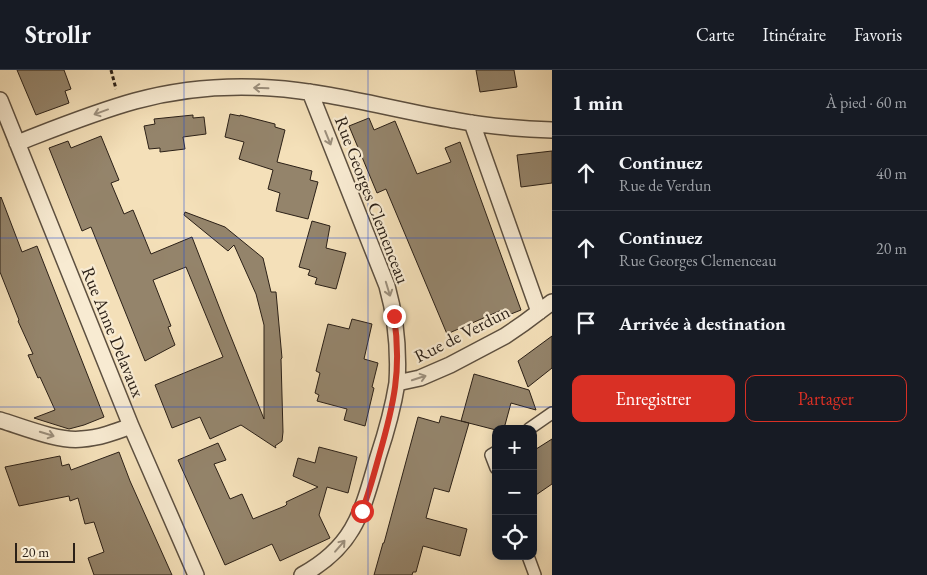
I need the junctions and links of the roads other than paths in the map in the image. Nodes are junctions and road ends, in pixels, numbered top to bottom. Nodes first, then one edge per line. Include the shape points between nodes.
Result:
1 (310, 92) junction
2 (0, 100) edge
3 (472, 123) junction
4 (552, 130) edge
5 (17, 143) junction
6 (552, 302) edge
7 (539, 312) junction
8 (397, 383) junction
9 (552, 413) edge
10 (0, 420) edge
11 (535, 425) edge
12 (131, 426) junction
13 (529, 560) edge
14 (196, 575) edge
15 (302, 575) edge
16 (535, 575) edge

1 - 3 street
1 -> 5 street via 234,87 173,93 137,100
1 -> 8 street, Rue Georges Clemenceau via 387,286 397,333
2 - 5 street, Rue Anne Delavaux
3 - 4 street
3 - 7 street
5 - 12 street, Rue Anne Delavaux
6 - 7 street, Rue de Verdun
8 -> 7 street, Rue de Verdun via 420,378 450,365 505,336
15 -> 8 street via 334,552 356,523 383,443
9 - 11 street
10 -> 12 street via 68,440 94,438
12 - 14 street, Rue Anne Delavaux
13 - 16 street

